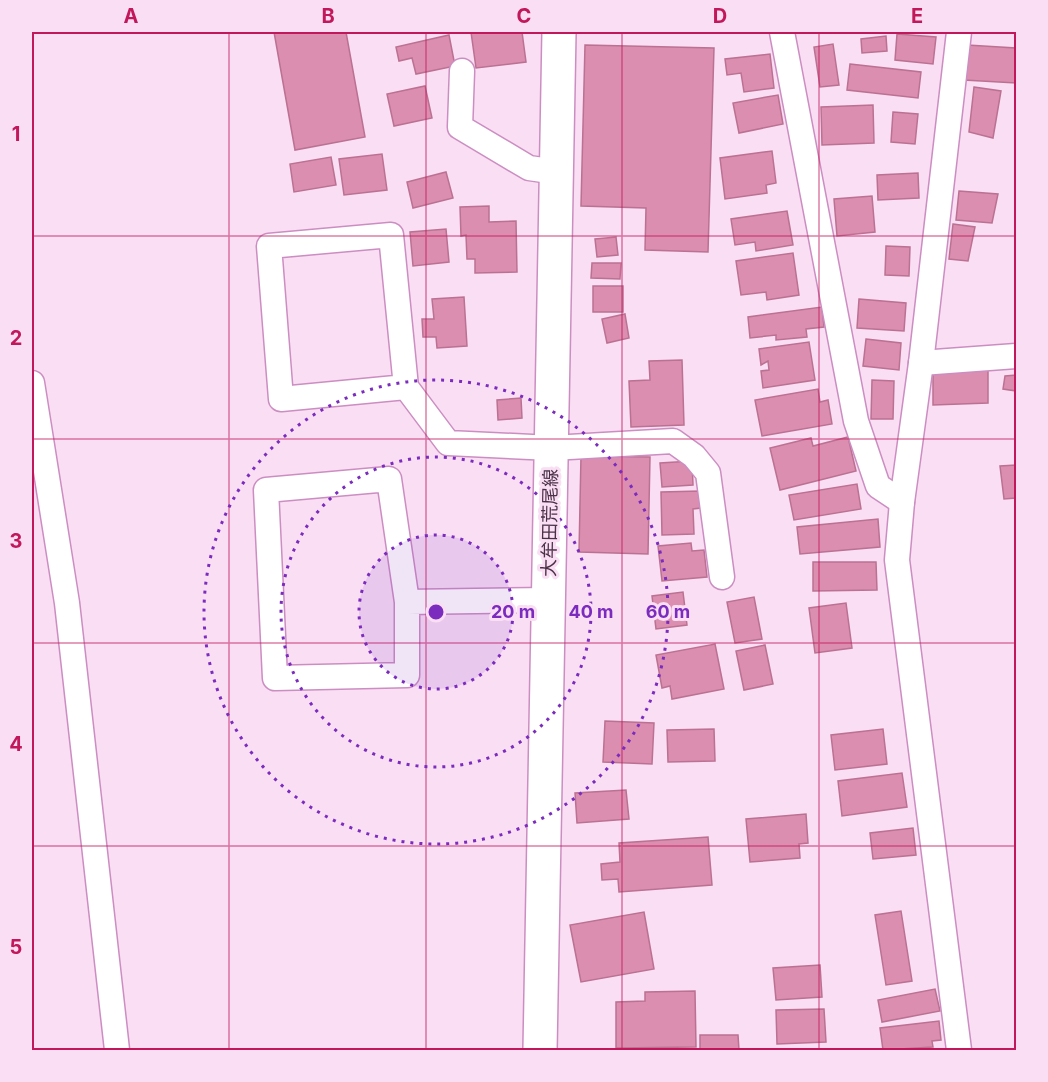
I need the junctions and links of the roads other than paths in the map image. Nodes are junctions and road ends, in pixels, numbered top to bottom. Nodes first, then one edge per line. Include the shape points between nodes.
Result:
1 (559, 32) edge
2 (782, 32) edge
3 (959, 32) edge
4 (462, 71) dead end
5 (557, 172) junction
6 (1017, 356) edge
7 (921, 363) junction
8 (32, 383) edge
9 (406, 387) junction
10 (552, 447) junction
11 (902, 502) junction
12 (722, 577) dead end
13 (549, 600) junction
14 (407, 602) junction
15 (117, 1050) edge
16 (540, 1050) edge
17 (959, 1050) edge

1 - 5 main road, 大牟田荒尾線
2 - 11 street via 856,421 878,486
3 - 7 street
4 - 5 street via 460,127 529,168
5 - 10 main road, 大牟田荒尾線
6 - 7 street
7 - 11 street
8 - 15 street via 67,603
9 - 9 street via 281,399 269,246 391,235
9 - 10 street via 448,443
10 - 12 street via 673,441 694,456 708,473
10 - 13 main road, 大牟田荒尾線
11 - 17 street via 897,560
13 - 14 street
13 - 16 main road, 大牟田荒尾線
14 - 14 street via 407,675 275,678 266,489 389,479

